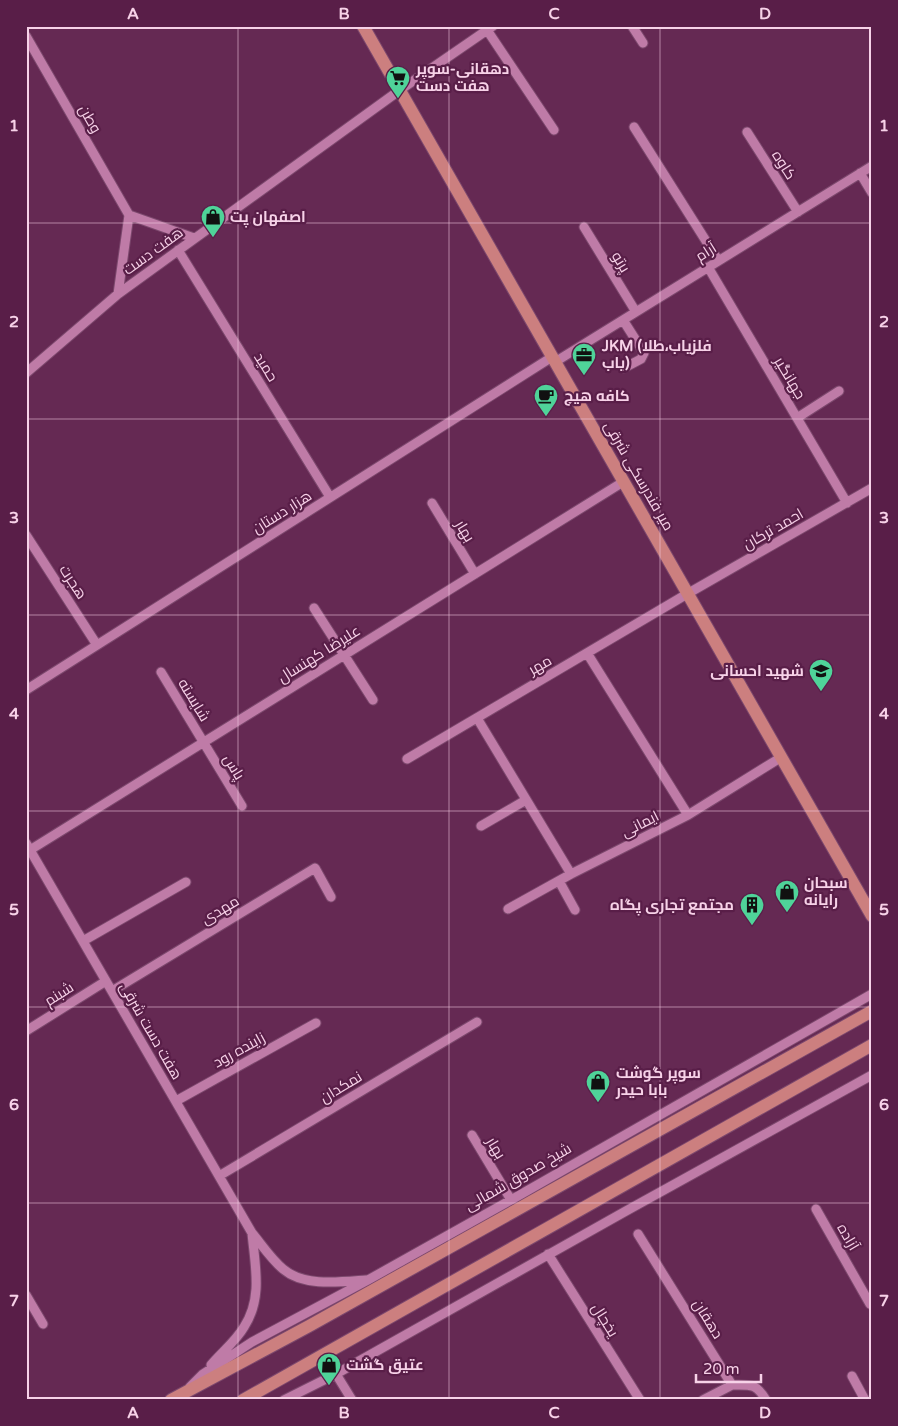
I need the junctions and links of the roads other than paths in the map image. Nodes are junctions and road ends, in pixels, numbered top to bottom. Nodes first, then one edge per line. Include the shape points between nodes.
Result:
1 (364, 26) edge
2 (632, 26) edge
3 (490, 28) edge
4 (26, 36) edge
5 (643, 43) dead end
6 (400, 90) junction
7 (634, 127) dead end
8 (554, 130) dead end
9 (747, 132) dead end
10 (872, 166) edge
11 (860, 173) junction
12 (872, 193) edge
13 (798, 212) junction
14 (129, 216) junction
15 (584, 227) dead end
16 (194, 238) junction
17 (178, 250) junction
18 (718, 260) junction
19 (708, 267) junction
20 (118, 294) junction
21 (636, 312) junction
22 (622, 320) junction
23 (554, 359) junction
24 (624, 368) dead end
25 (26, 373) edge
26 (839, 391) dead end
27 (797, 418) junction
28 (623, 482) junction
29 (872, 488) edge
30 (330, 497) junction
31 (432, 502) dead end
32 (847, 503) junction
33 (26, 535) edge
34 (475, 574) junction
35 (687, 594) junction
36 (314, 608) dead end
37 (97, 645) junction
38 (587, 653) junction
39 (344, 655) junction
40 (161, 672) dead end
41 (26, 690) edge
42 (373, 700) dead end
43 (477, 718) junction
44 (203, 742) junction
45 (780, 758) junction
46 (406, 759) dead end
47 (526, 800) junction
48 (242, 806) dead end
49 (688, 815) junction
50 (481, 826) dead end
51 (28, 847) edge
52 (571, 874) junction
53 (559, 881) junction
54 (186, 882) dead end
55 (331, 897) dead end
56 (508, 909) dead end
57 (575, 910) dead end
58 (872, 916) edge
59 (83, 942) junction
60 (106, 981) junction
61 (112, 991) junction
62 (872, 994) edge
63 (857, 1003) junction
64 (872, 1007) edge
65 (872, 1011) edge
66 (477, 1022) dead end
67 (316, 1023) dead end
68 (26, 1031) edge
69 (872, 1045) edge
70 (872, 1076) edge
71 (176, 1102) junction
72 (472, 1135) dead end
73 (219, 1176) junction
74 (511, 1200) junction
75 (816, 1209) dead end
76 (252, 1233) junction
77 (638, 1234) dead end
78 (548, 1254) junction
79 (368, 1280) junction
80 (26, 1296) edge
81 (872, 1303) edge
82 (43, 1324) dead end
83 (202, 1374) junction
84 (336, 1374) junction
85 (852, 1376) dead end
86 (732, 1385) junction
87 (185, 1392) junction
88 (171, 1400) edge
89 (243, 1400) edge
90 (284, 1400) edge
91 (352, 1400) edge
92 (640, 1400) edge
93 (703, 1400) edge
94 (766, 1400) edge
95 (865, 1400) edge

1 - 6 main road, میر فندرسکی شرقی
2 - 5 street
3 - 6 street, هفت دست
3 - 8 street
4 - 14 street, وطن
6 - 16 street, هفت دست
6 - 23 main road, میر فندرسکی شرقی
7 - 18 street
9 - 13 street, کاوه
10 - 11 street, آرام
11 - 12 street
11 - 13 street, آرام
13 - 18 street, آرام
14 - 16 street
14 - 20 street
15 - 21 street, پرتو
16 - 17 street, هفت دست
17 - 20 street, هفت دست
17 - 30 street, حمید
18 - 19 street, آرام
19 - 21 street, آرام
19 - 27 street, جهانگیر
20 - 25 street, هفت دست
21 - 22 street, آرام
22 - 23 street, آرام
22 - 24 street via 644,353 642,359
23 - 28 main road, میر فندرسکی شرقی
23 - 30 street, هزار دستان
26 - 27 street
27 - 32 street, جهانگیر
28 - 34 street, علیرضا کهنسال
28 - 35 main road, میر فندرسکی شرقی
29 - 32 street, احمد ترکان
30 - 37 street, هزار دستان
31 - 34 street, بهار
32 - 35 street, احمد ترکان
33 - 37 street, هجرت
34 - 39 street, علیرضا کهنسال
35 - 38 street, مهر
35 - 45 main road, میر فندرسکی شرقی
36 - 39 street
37 - 41 street, هزار دستان
38 - 43 street, مهر
38 - 49 street
39 - 42 street
39 - 44 street, علیرضا کهنسال
40 - 44 street, شایسته
43 - 46 street, مهر
43 - 47 street
44 - 48 street, پاس
44 - 51 street, علیرضا کهنسال
45 - 49 street, ایمانی
45 - 58 main road, میر فندرسکی شرقی
47 - 50 street
47 - 52 street
49 - 52 street, ایمانی
51 - 59 street, هفت دست شرقی
52 - 53 street, ایمانی
53 - 56 street, ایمانی
53 - 57 street
54 - 59 street
55 - 61 street, مهدی via 315,868
59 - 60 street, هفت دست شرقی
60 - 61 street, هفت دست شرقی
60 - 68 street, شبنم
61 - 71 street, هفت دست شرقی
62 - 63 street, شیخ صدوق شمالی
63 - 64 street
63 - 74 street, شیخ صدوق شمالی
65 - 87 main road, شیخ صدوق شمالی
66 - 73 street, نمکدان
67 - 71 street, زاینده رود
69 - 89 main road
70 - 78 street
71 - 73 street, هفت دست شرقی
72 - 74 street, بهار
73 - 76 street, هفت دست شرقی
74 - 79 street, شیخ صدوق شمالی
75 - 81 street, آزاده
76 - 79 street via 284,1269 301,1278 324,1283
76 - 83 street via 255,1303 244,1328
77 - 86 street, دهقان
78 - 84 street
78 - 92 street, یخچال
79 - 83 street, شیخ صدوق شمالی via 252,1342
80 - 82 street
83 - 87 street, شیخ صدوق شمالی
84 - 90 street
84 - 91 street
85 - 95 street
86 - 93 street
86 - 94 street via 757,1387
87 - 88 main road, شیخ صدوق شمالی

